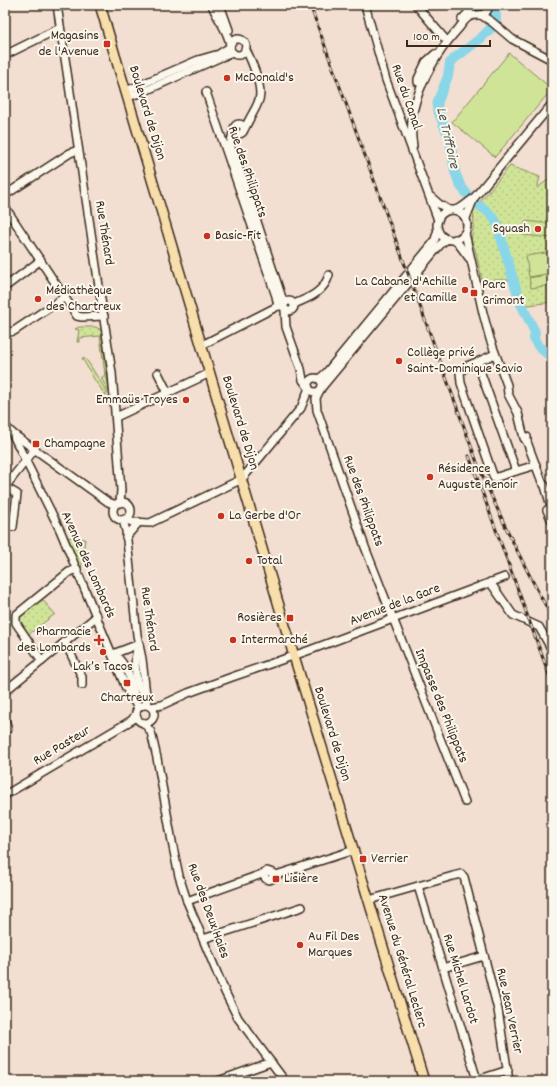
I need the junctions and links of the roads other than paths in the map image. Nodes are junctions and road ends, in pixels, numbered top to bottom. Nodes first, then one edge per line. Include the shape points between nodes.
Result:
1 (57, 5) edge
2 (100, 5) edge
3 (212, 5) edge
4 (220, 5) edge
5 (416, 5) edge
6 (367, 6) edge
7 (471, 6) edge
8 (488, 6) edge
9 (480, 15) junction
10 (492, 22) junction
11 (60, 28) junction
12 (238, 39) junction
13 (445, 39) junction
14 (236, 49) junction
15 (5, 55) edge
16 (552, 60) edge
17 (423, 83) junction
18 (206, 92) dead end
19 (127, 94) junction
20 (394, 103) junction
21 (552, 104) edge
22 (413, 111) junction
23 (78, 150) junction
24 (415, 160) junction
25 (5, 195) edge
26 (429, 195) junction
27 (474, 198) junction
28 (5, 207) edge
29 (452, 210) junction
30 (466, 218) junction
31 (438, 220) junction
32 (438, 230) junction
33 (465, 232) junction
34 (452, 239) junction
35 (41, 260) junction
36 (473, 266) junction
37 (329, 275) dead end
38 (5, 287) edge
39 (65, 297) junction
40 (287, 306) junction
41 (104, 316) junction
42 (5, 330) edge
43 (202, 345) junction
44 (495, 354) junction
45 (477, 362) junction
46 (301, 369) junction
47 (158, 373) dead end
48 (210, 373) junction
49 (317, 378) junction
50 (315, 389) junction
51 (168, 393) junction
52 (303, 407) junction
53 (317, 410) junction
54 (116, 417) junction
55 (5, 426) edge
56 (12, 433) junction
57 (35, 449) junction
58 (26, 461) junction
59 (536, 465) junction
60 (516, 471) junction
61 (242, 479) junction
62 (542, 482) junction
63 (5, 487) edge
64 (121, 492) junction
65 (108, 502) junction
66 (118, 506) junction
67 (552, 514) edge
68 (126, 518) junction
69 (552, 521) edge
70 (142, 523) junction
71 (5, 526) edge
72 (126, 537) junction
73 (77, 569) junction
74 (505, 577) dead end
75 (490, 582) junction
76 (97, 616) junction
77 (393, 620) junction
78 (65, 642) junction
79 (139, 644) junction
80 (552, 650) edge
81 (113, 654) junction
82 (294, 656) junction
83 (42, 661) junction
84 (82, 686) dead end
85 (5, 691) edge
86 (148, 703) junction
87 (162, 705) junction
88 (136, 708) junction
89 (153, 717) junction
90 (5, 721) edge
91 (139, 721) junction
92 (8, 729) dead end
93 (151, 732) junction
94 (5, 795) edge
95 (465, 802) dead end
96 (354, 850) junction
97 (418, 886) junction
98 (369, 900) junction
99 (187, 901) junction
100 (302, 907) dead end
101 (203, 939) junction
102 (484, 956) junction
103 (443, 968) junction
104 (271, 1062) junction
105 (508, 1070) junction
106 (475, 1080) edge
107 (218, 1081) edge
108 (284, 1081) edge
109 (424, 1081) edge
110 (509, 1081) edge

1 - 11 street, Rue Thénard
2 - 19 main road, Boulevard de Dijon
3 - 14 street
4 - 12 street via 229,30
5 - 13 street
6 - 20 street, Rue du Canal via 379,58
7 - 9 street via 472,12
7 - 13 street
8 - 9 street via 485,13
8 - 10 street
9 - 10 street
9 - 17 street via 467,19 449,39
10 - 16 street via 512,40
11 - 15 street
11 - 23 street, Rue Thénard
12 - 14 street via 233,41
12 - 14 street via 244,42
13 - 17 street via 426,62 418,79 418,82
14 - 19 street via 145,91
14 - 40 street via 250,55 261,93 255,110 239,129 233,152
17 - 22 street
18 - 40 street, Rue des Philippats via 276,296
19 - 43 main road, Boulevard de Dijon
20 - 22 street via 403,115
20 - 24 street, Rue du Canal
21 - 27 street
22 - 24 street via 411,135
23 - 25 street
23 - 41 street, Rue Thénard
24 - 26 street, Rue du Canal
26 - 29 street, Rue du Canal via 439,204
26 - 31 street, Rue du Canal
27 - 29 street via 462,207
27 - 30 street
28 - 35 street
29 - 30 street via 460,212
29 - 31 street via 444,212
30 - 33 street
31 - 32 street
32 - 34 street
32 - 49 street via 434,242 326,373
33 - 34 street via 462,236
33 - 36 street
34 - 36 street via 467,254
34 - 50 street via 439,246
35 - 38 street
35 - 39 street
36 - 44 street via 482,313
37 - 40 street via 323,289
39 - 41 street via 77,316
39 - 42 street via 14,330
40 - 43 street
40 - 46 street, Rue des Philippats via 289,333
41 - 54 street, Rue Thénard
43 - 48 main road, Boulevard de Dijon
44 - 45 street
44 - 59 street
45 - 60 street
45 - 60 street via 460,372 461,383 494,478
46 - 49 street
46 - 50 street, Rue des Philippats via 304,380
47 - 51 street
48 - 51 street
48 - 61 main road, Boulevard de Dijon
49 - 50 street via 322,382
49 - 50 street via 310,381
50 - 52 street
50 - 53 street, Rue des Philippats
51 - 54 street
52 - 53 street via 308,404
52 - 61 street
53 - 77 street, Rue des Philippats
54 - 64 street, Rue Thénard
55 - 56 street, Avenue des Lombards
56 - 57 street, Avenue des Lombards
56 - 58 street, Avenue des Lombards
57 - 58 street
57 - 65 street, Avenue des Lombards
58 - 63 street
58 - 73 street, Avenue des Lombards
59 - 60 street
59 - 62 street
61 - 70 street via 150,523
61 - 82 main road, Boulevard de Dijon
62 - 67 street
62 - 69 street via 547,510
63 - 71 street via 17,494 13,527
64 - 65 street via 118,497
64 - 66 street, Rue Thénard
65 - 66 street, Avenue des Lombards
66 - 68 street via 116,518
66 - 68 street, Rue Thénard via 129,506
68 - 70 street
68 - 72 street, Rue Thénard
70 - 72 street
72 - 79 street, Rue Thénard
73 - 76 street, Avenue des Lombards
73 - 83 street via 69,572 16,615 16,623
74 - 75 street, Avenue de la Gare
75 - 77 street, Avenue de la Gare
75 - 80 street via 513,615 539,627
76 - 78 street
76 - 81 street, Avenue des Lombards
77 - 82 street, Avenue de la Gare
77 - 95 street, Impasse des Philippats
78 - 83 street
78 - 84 street via 82,677
79 - 81 street
79 - 86 street, Rue Thénard
81 - 88 street, Avenue des Lombards via 120,658 133,684
82 - 87 street, Avenue de la Gare via 232,676
82 - 96 main road, Boulevard de Dijon
83 - 85 street
86 - 87 street
86 - 88 street
86 - 89 street, Rue Thénard
87 - 89 street
88 - 91 street, Rue des Deux Haies
89 - 91 street, Rue Pasteur via 149,722
89 - 93 street, Rue des Deux Haies
90 - 92 street
91 - 93 street, Rue des Deux Haies
91 - 94 street, Rue Pasteur
93 - 99 street, Rue des Deux Haies via 179,876
96 - 98 main road, Avenue du Général Leclerc
96 - 99 street via 273,876 273,873 268,871
97 - 98 street, Rue Jean Verrier
97 - 102 street, Rue Jean Verrier via 460,874 464,877
97 - 103 street, Rue Michel Lardot
98 - 109 main road, Avenue du Général Leclerc
99 - 101 street, Rue des Deux Haies
100 - 101 street
101 - 104 street, Rue des Deux Haies via 238,1018
102 - 103 street, Rue Jean Verrier
102 - 105 street, Rue Jean Verrier via 498,1010
103 - 106 street, Rue Michel Lardot
104 - 107 street
104 - 108 street, Rue des Deux Haies
105 - 106 street, Rue Jean Verrier
105 - 110 street, Rue Jean Verrier

